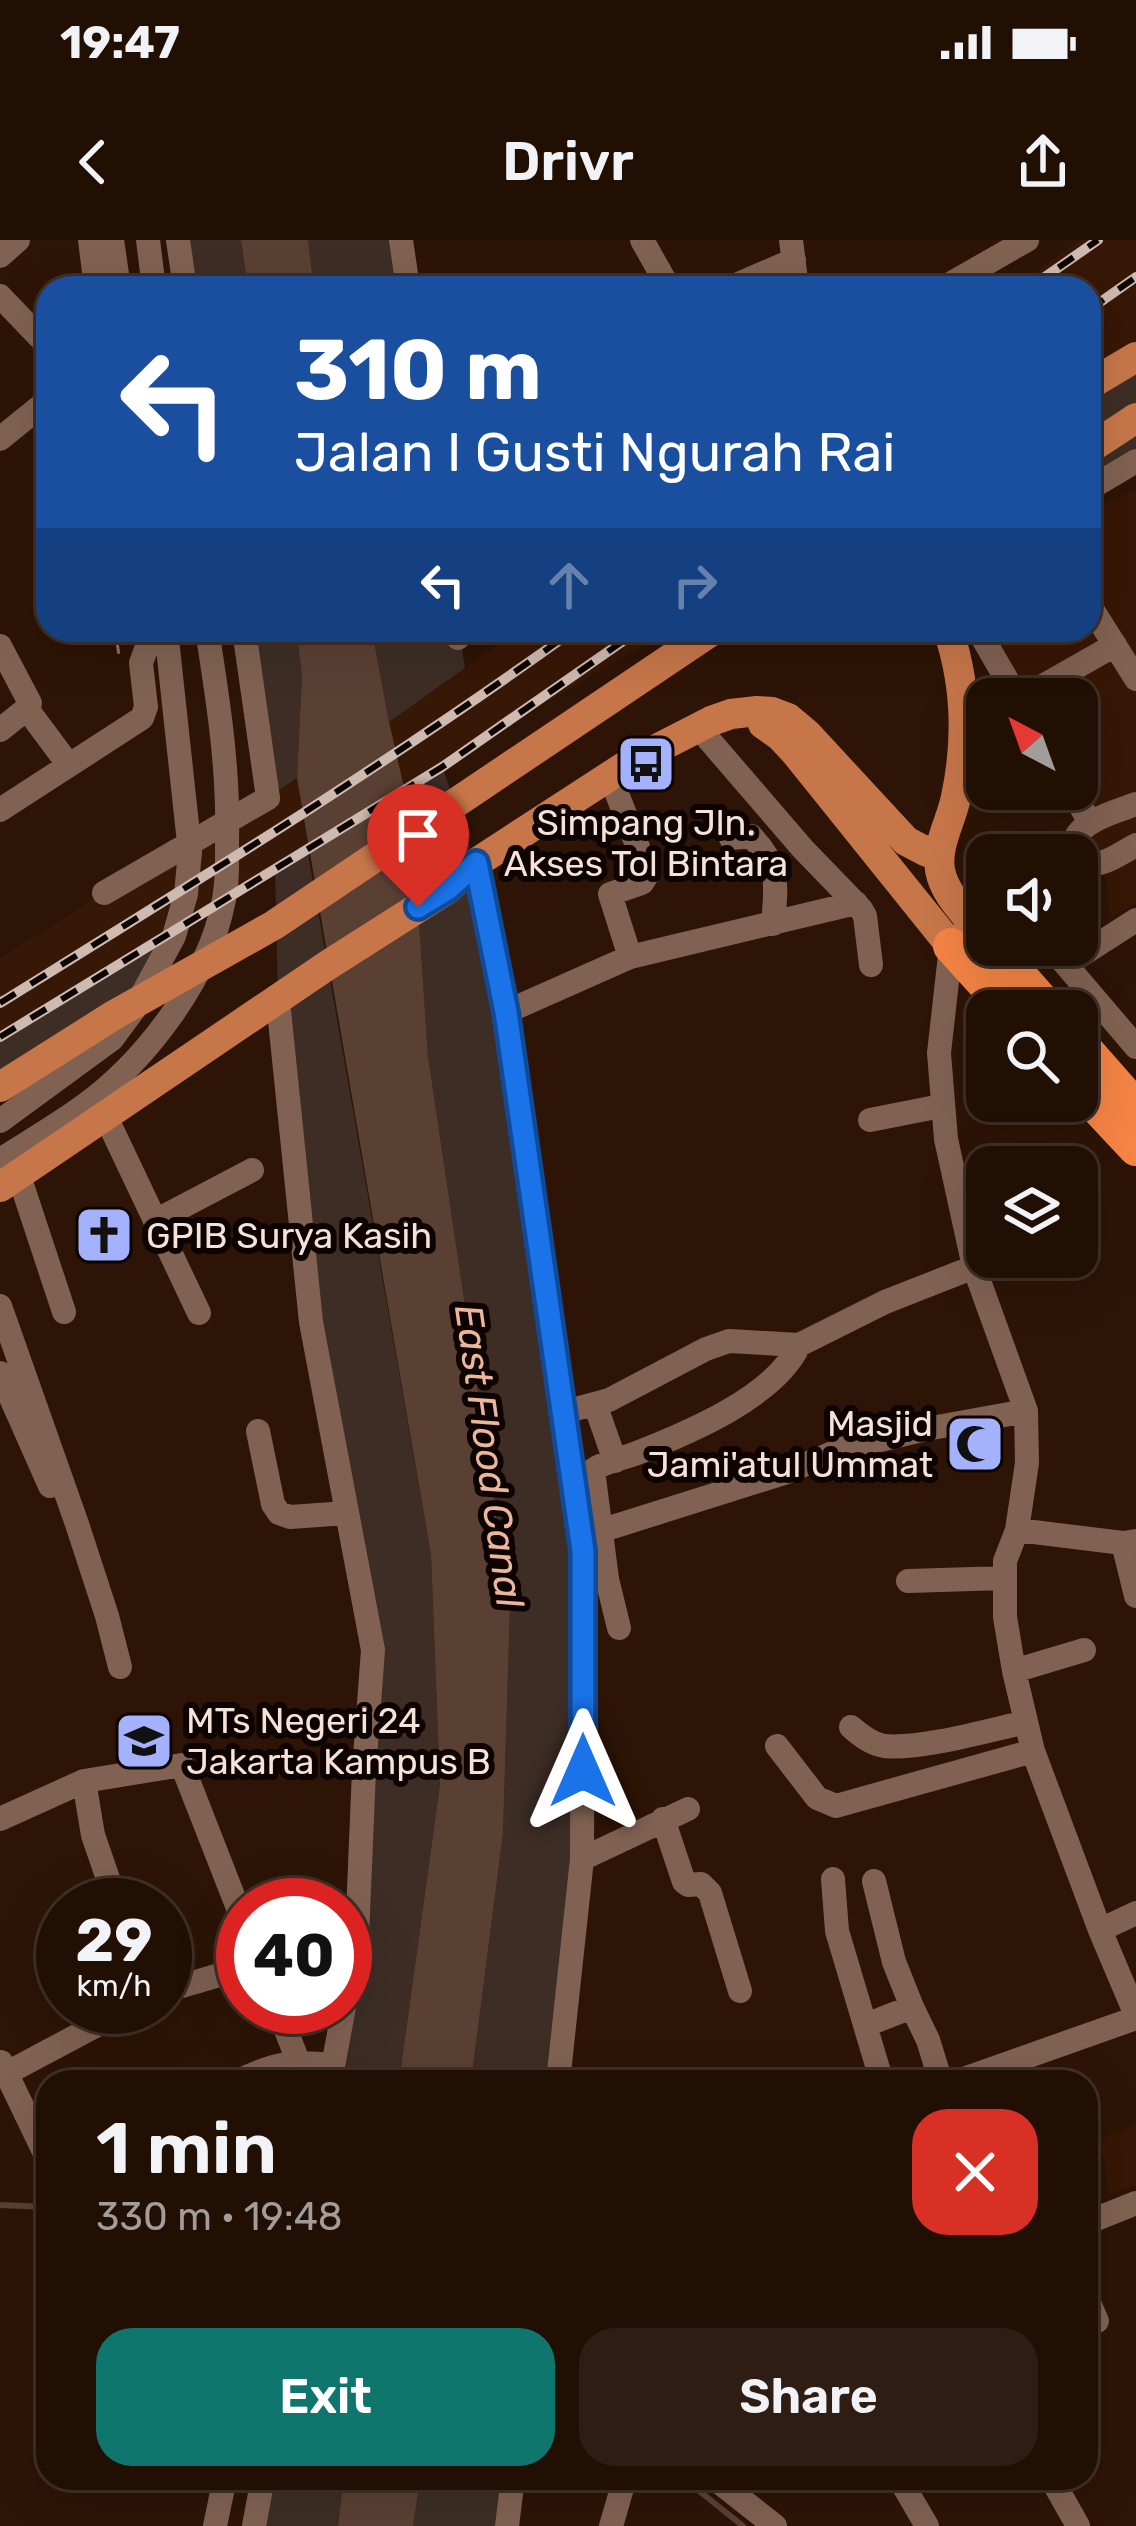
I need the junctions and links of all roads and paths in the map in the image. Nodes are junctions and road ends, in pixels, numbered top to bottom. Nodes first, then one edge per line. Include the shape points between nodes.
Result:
1 (18, 240) edge
2 (90, 240) edge
3 (112, 240) edge
4 (148, 240) edge
5 (178, 240) edge
6 (401, 240) edge
7 (642, 240) edge
8 (1010, 244) edge
9 (793, 250) edge
10 (0, 256) edge
11 (94, 276) edge
12 (117, 276) edge
13 (152, 276) edge
14 (183, 276) edge
15 (406, 276) edge
16 (662, 276) edge
17 (749, 276) edge
18 (961, 276) edge
19 (0, 296) edge
20 (36, 334) edge
21 (1136, 357) edge
22 (1101, 379) edge
23 (36, 410) edge
24 (1136, 418) edge
25 (0, 439) edge
26 (1101, 441) edge
27 (1136, 461) edge
28 (1101, 482) edge
29 (1101, 623) edge
30 (149, 642) edge
31 (167, 642) edge
32 (208, 642) edge
33 (246, 642) edge
34 (695, 642) edge
35 (931, 642) edge
36 (951, 642) edge
37 (985, 642) edge
38 (1115, 645) junction
39 (0, 646) edge
40 (1007, 678) edge
41 (1056, 678) edge
42 (1136, 680) edge
43 (27, 709) junction
44 (704, 724) junction
45 (0, 730) edge
46 (68, 764) junction
47 (610, 776) junction
48 (958, 784) junction
49 (1136, 803) edge
50 (0, 810) edge
51 (1083, 810) edge
52 (1090, 823) junction
53 (1078, 834) edge
54 (731, 838) dead end
55 (1136, 845) edge
56 (940, 846) junction
57 (476, 863) junction
58 (1098, 864) edge
59 (104, 892) dead end
60 (856, 903) junction
61 (1136, 920) edge
62 (966, 922) edge
63 (773, 924) junction
64 (966, 929) edge
65 (1098, 937) edge
66 (630, 957) junction
67 (871, 965) dead end
68 (967, 966) edge
69 (1004, 966) edge
70 (1067, 966) edge
71 (1028, 990) edge
72 (283, 997) junction
73 (506, 1012) junction
74 (1136, 1047) edge
75 (1098, 1065) edge
76 (0, 1087) edge
77 (941, 1106) junction
78 (1136, 1108) edge
79 (1098, 1113) edge
80 (106, 1118) junction
81 (870, 1120) dead end
82 (0, 1121) edge
83 (1136, 1148) edge
84 (252, 1170) dead end
85 (6, 1174) edge
86 (155, 1221) junction
87 (966, 1230) edge
88 (966, 1270) edge
89 (978, 1278) edge
90 (0, 1306) edge
91 (64, 1312) dead end
92 (199, 1313) dead end
93 (799, 1345) junction
94 (0, 1373) edge
95 (595, 1404) junction
96 (1026, 1411) junction
97 (564, 1412) junction
98 (258, 1431) dead end
99 (615, 1461) junction
100 (347, 1513) junction
101 (77, 1524) junction
102 (602, 1530) junction
103 (1017, 1530) junction
104 (1129, 1542) edge
105 (1005, 1578) junction
106 (908, 1581) dead end
107 (1136, 1595) edge
108 (619, 1628) dead end
109 (1084, 1650) dead end
110 (120, 1667) dead end
111 (1014, 1672) junction
112 (1026, 1722) junction
113 (851, 1727) dead end
114 (777, 1746) dead end
115 (1033, 1751) junction
116 (85, 1781) junction
117 (688, 1809) dead end
118 (0, 1819) edge
119 (663, 1819) junction
120 (582, 1858) junction
121 (107, 1878) edge
122 (226, 1878) edge
123 (359, 1878) edge
124 (833, 1880) dead end
125 (874, 1881) dead end
126 (1136, 1913) edge
127 (1100, 1930) junction
128 (740, 1991) dead end
129 (912, 2007) junction
130 (1136, 2016) edge
131 (866, 2025) junction
132 (72, 2034) edge
133 (288, 2034) edge
134 (338, 2034) edge
135 (298, 2061) junction
136 (3, 2066) edge
137 (264, 2070) edge
138 (321, 2070) edge
139 (332, 2070) edge
140 (559, 2070) edge
141 (879, 2070) edge
142 (937, 2070) edge
143 (988, 2070) edge
144 (36, 2135) edge
145 (1136, 2203) edge
146 (1098, 2218) edge
147 (222, 2490) edge
148 (261, 2490) edge
149 (512, 2490) edge
150 (622, 2490) edge
151 (729, 2490) edge
152 (906, 2490) edge
153 (1058, 2490) edge
154 (215, 2526) edge
155 (254, 2526) edge
156 (507, 2526) edge
157 (611, 2526) edge
158 (775, 2526) edge
159 (927, 2526) edge
160 (1078, 2526) edge

1 - 10 street
2 - 11 street
3 - 12 street
4 - 13 street
5 - 14 street
6 - 15 street
7 - 16 street
8 - 18 street
9 - 17 street
19 - 20 street
21 - 22 main road
23 - 25 street
24 - 26 main road
27 - 28 street
29 - 38 street
30 - 46 street via 142,718
31 - 82 street via 190,852 174,936 112,1039
32 - 85 street via 228,791 223,907 203,961 140,1054
33 - 59 street via 268,798
34 - 76 main road via 274,925
35 - 48 main road via 954,706
36 - 48 main road via 965,718
37 - 40 street
38 - 41 street
38 - 42 street
39 - 43 street via 30,700
43 - 45 street
43 - 46 street
44 - 47 main road
44 - 56 main road via 757,710 788,718 906,841 927,852
44 - 60 street
44 - 64 main road via 745,718 780,736
46 - 50 street
47 - 57 main road
47 - 66 street via 649,873 610,894
48 - 56 main road
49 - 52 street
51 - 52 street
52 - 53 street
54 - 63 street via 751,836 766,856 778,886
55 - 58 street
56 - 62 main road via 944,883
57 - 72 main road
57 - 73 street
60 - 63 street
60 - 67 street
61 - 65 street
63 - 66 street
66 - 73 street
68 - 77 street via 939,1053
69 - 71 highway
70 - 74 street
72 - 80 main road
72 - 100 street via 311,1322
73 - 97 street
75 - 78 highway
77 - 81 street
77 - 87 street
79 - 83 highway
80 - 85 main road
80 - 86 street
84 - 86 street
85 - 91 street
86 - 92 street
88 - 93 street
89 - 96 street
90 - 101 street
93 - 95 street via 730,1341
93 - 99 street via 756,1393
94 - 101 street via 46,1478
95 - 97 street
95 - 99 street
96 - 102 street via 842,1449
96 - 103 street
97 - 120 street via 583,1551
98 - 100 street via 279,1513
99 - 102 street via 592,1470
100 - 123 street via 373,1650
101 - 110 street
102 - 108 street
103 - 104 street
103 - 105 street
104 - 107 street
105 - 106 street
105 - 111 street
109 - 111 street
111 - 112 street
112 - 113 street via 884,1746
112 - 115 street
114 - 115 street via 817,1798 836,1806
115 - 127 street
116 - 118 street
116 - 121 street
116 - 122 street via 182,1765
117 - 119 street
119 - 120 street
119 - 128 street via 684,1882 710,1893
120 - 140 street
124 - 131 street via 837,1931
125 - 129 street
126 - 127 street
127 - 130 street
129 - 131 street
129 - 142 street
130 - 143 street
131 - 141 street
132 - 136 street
133 - 135 street
134 - 139 street
135 - 137 street
135 - 138 street
136 - 144 street
145 - 146 street
147 - 154 street
148 - 155 street
149 - 156 street
150 - 157 street
151 - 158 street
152 - 159 street
153 - 160 street

